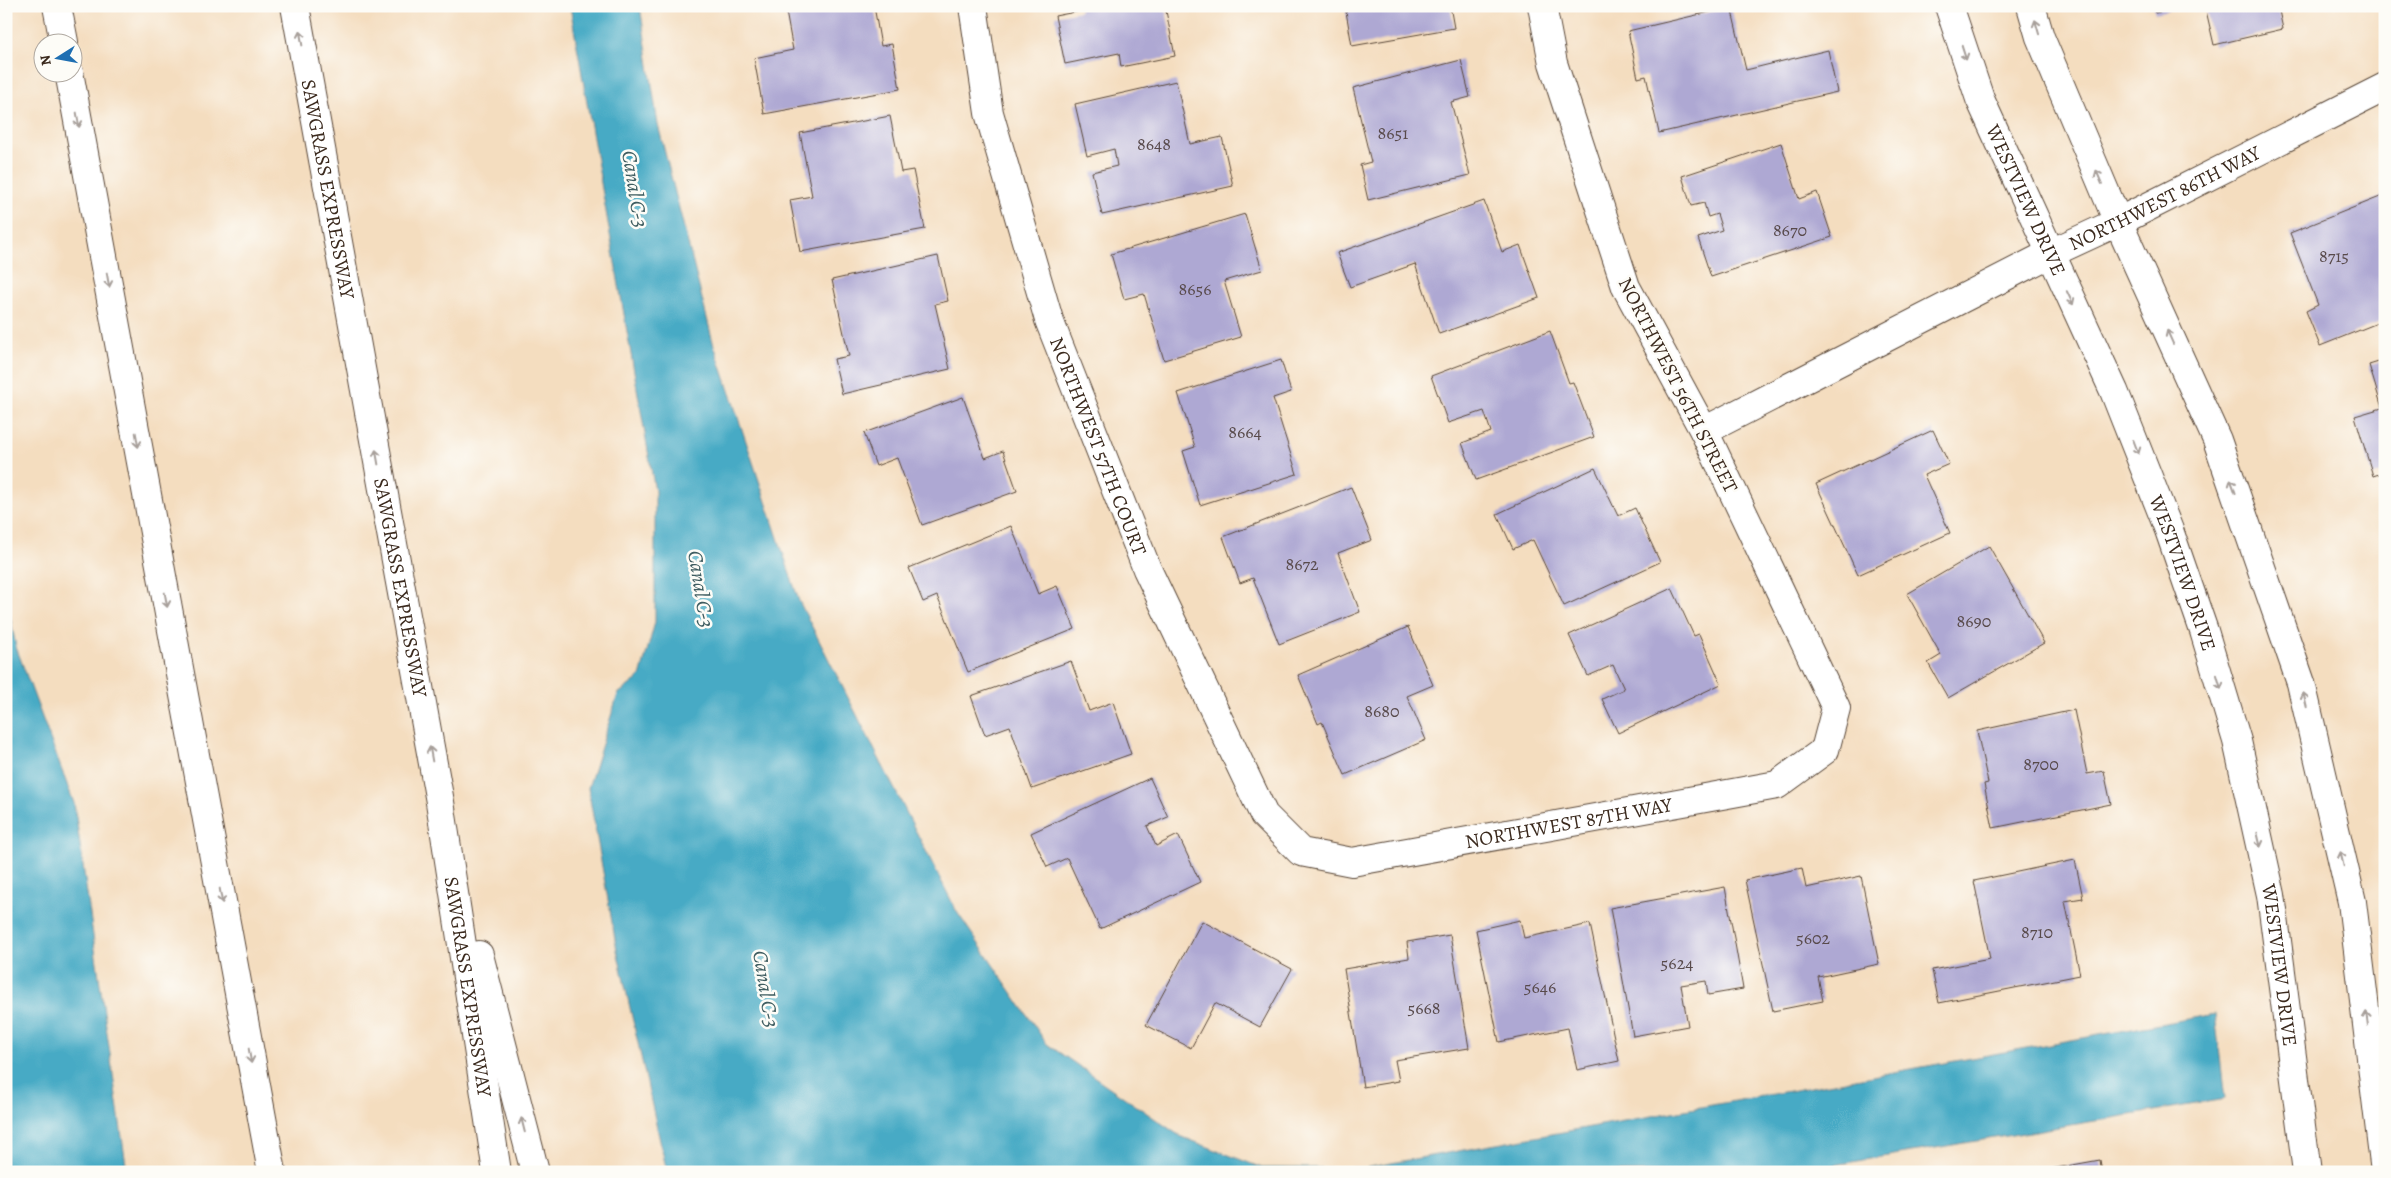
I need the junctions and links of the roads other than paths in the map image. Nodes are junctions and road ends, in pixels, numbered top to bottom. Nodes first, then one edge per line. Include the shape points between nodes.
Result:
1 (57, 6) edge
2 (296, 6) edge
3 (973, 6) edge
4 (1542, 6) edge
5 (1949, 6) edge
6 (2031, 6) edge
7 (62, 32) edge
8 (72, 82) edge
9 (2385, 87) edge
10 (2118, 222) junction
11 (2050, 254) junction
12 (1704, 431) junction
13 (1825, 750) joint
14 (440, 802) junction
15 (1301, 852) joint
16 (272, 1172) edge
17 (497, 1172) edge
18 (535, 1172) edge
19 (2307, 1172) edge
20 (2385, 1172) edge

1 - 7 main road
14 -> 2 main road, SAWGRASS EXPRESSWAY
3 - 15 main road, NORTHWEST 57TH COURT via 989,112 1049,320 1155,586 1264,815
4 - 12 main road, NORTHWEST 56TH STREET via 1553,63 1626,287
5 -> 11 main road, WESTVIEW DRIVE via 1980,100
10 -> 6 main road via 2040,38
8 -> 16 main road
9 - 10 main road, NORTHWEST 86TH WAY
10 - 11 main road, NORTHWEST 86TH WAY
20 -> 10 main road via 2352,902 2301,683 2217,440
11 - 12 main road, NORTHWEST 86TH WAY
11 -> 19 main road, WESTVIEW DRIVE via 2114,391 2169,530 2237,742 2271,895
12 - 13 main road, NORTHWEST 56TH STREET via 1836,708
13 - 15 main road, NORTHWEST 87TH WAY via 1777,784 1352,862
14 - 17 main road, SAWGRASS EXPRESSWAY
18 -> 14 main road

